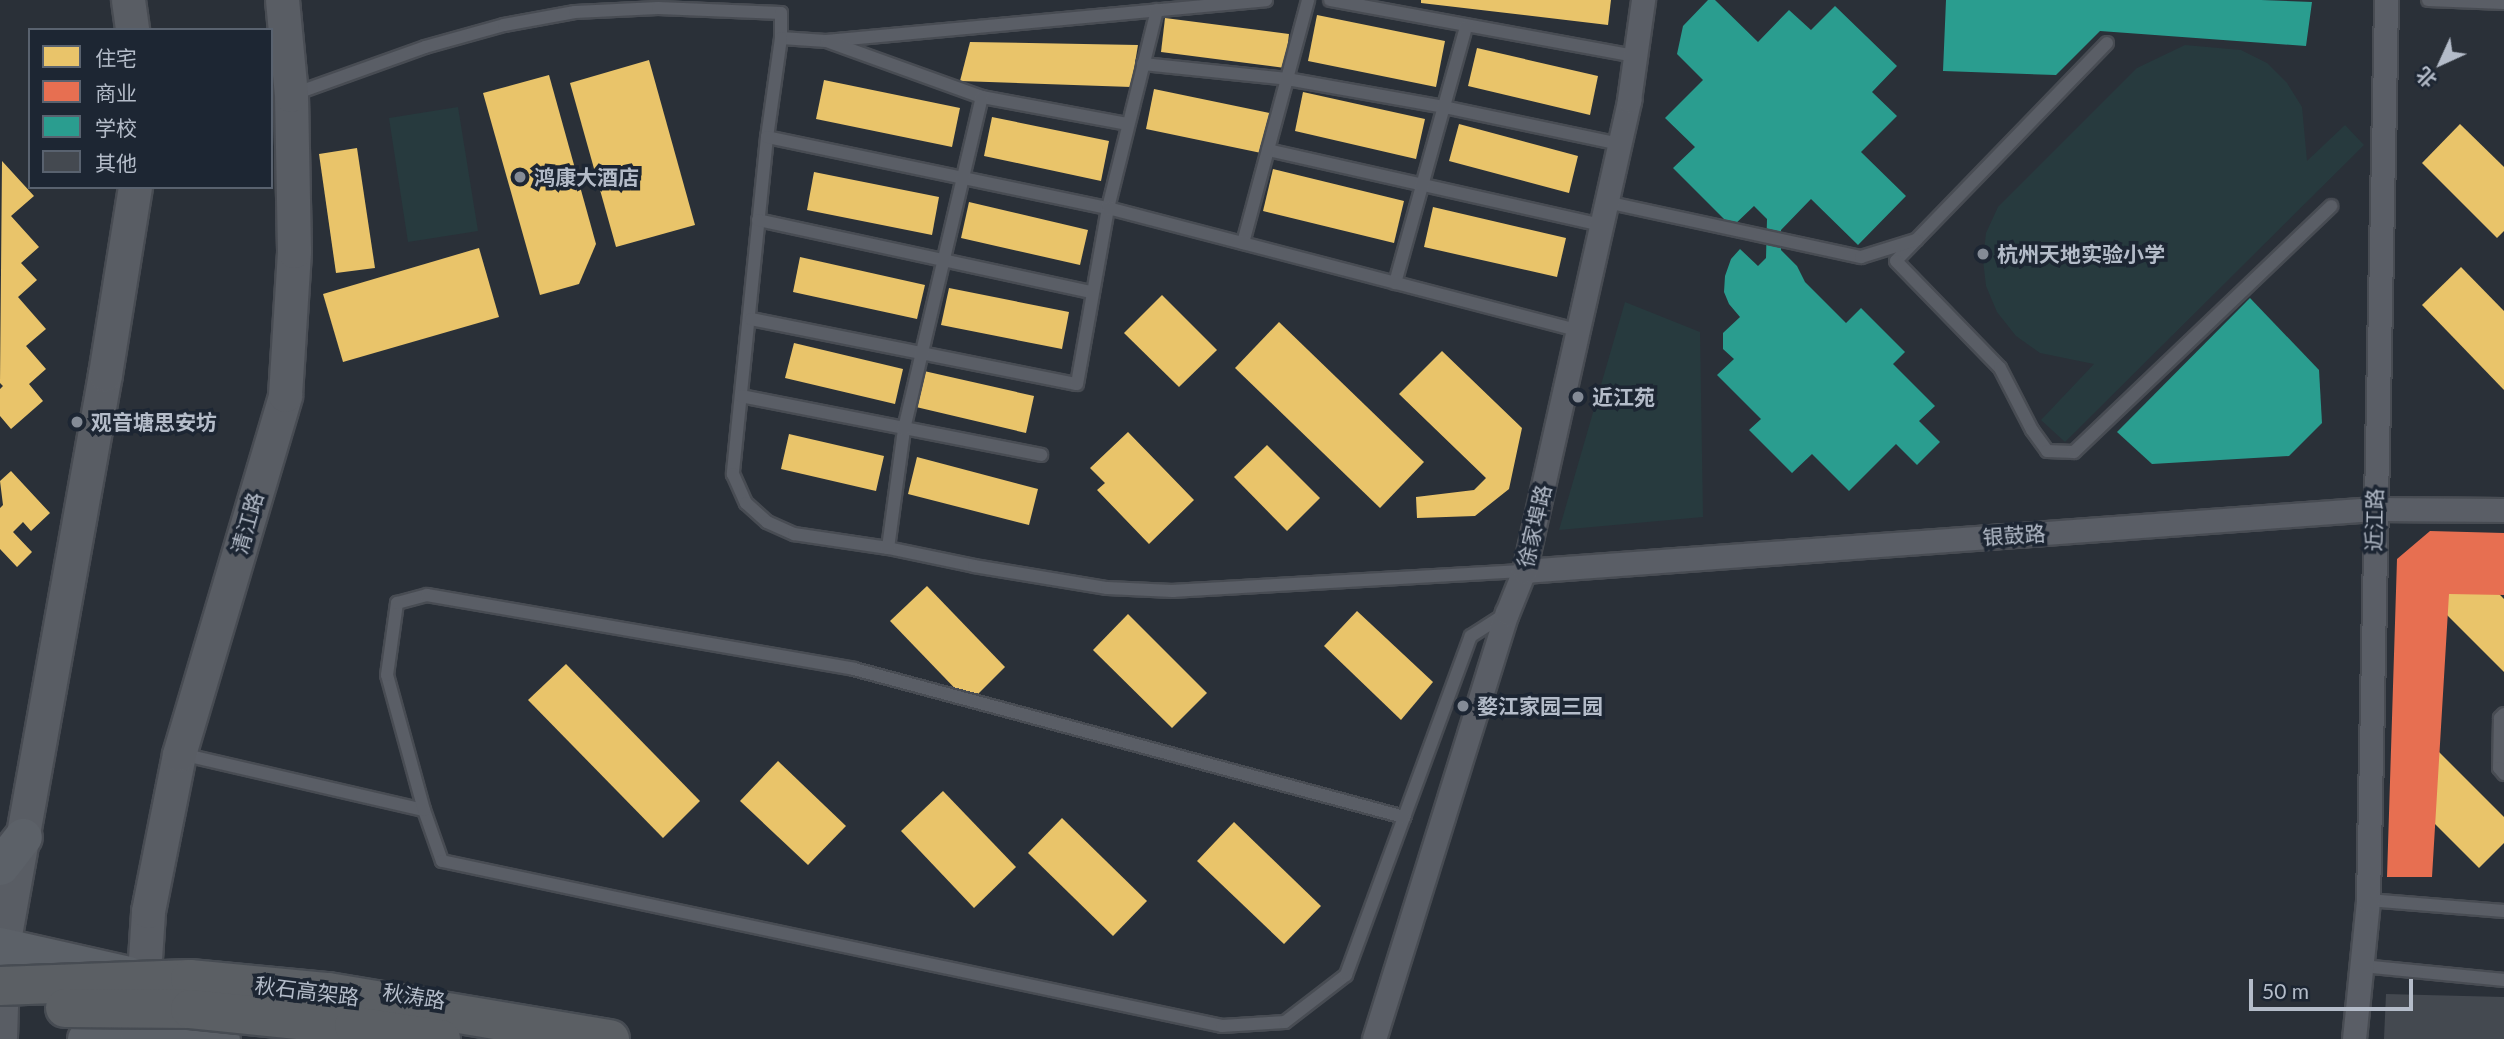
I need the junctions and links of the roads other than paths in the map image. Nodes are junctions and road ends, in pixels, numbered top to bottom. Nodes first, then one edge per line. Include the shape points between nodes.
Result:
1 (128, 0) edge
2 (282, 0) edge
3 (1266, 0) edge
4 (1308, 0) edge
5 (1330, 0) edge
6 (1643, 0) edge
7 (2386, 0) edge
8 (2428, 0) edge
9 (2504, 3) edge
10 (1157, 10) junction
11 (1466, 27) junction
12 (132, 28) edge
13 (781, 38) junction
14 (826, 41) junction
15 (2107, 43) dead end
16 (1635, 56) junction
17 (1143, 64) junction
18 (1287, 79) junction
19 (290, 95) junction
20 (982, 97) junction
21 (1444, 107) junction
22 (1128, 124) junction
23 (767, 136) junction
24 (1619, 144) junction
25 (1268, 150) junction
26 (962, 176) junction
27 (1423, 183) junction
28 (135, 189) edge
29 (1606, 202) junction
30 (2331, 206) dead end
31 (1108, 208) junction
32 (758, 220) junction
33 (1601, 225) junction
34 (1916, 240) junction
35 (1243, 243) junction
36 (943, 259) junction
37 (1395, 283) junction
38 (1091, 292) junction
39 (751, 319) junction
40 (1577, 330) junction
41 (920, 352) junction
42 (741, 396) junction
43 (904, 429) junction
44 (1041, 456) dead end
45 (2374, 509) junction
46 (2504, 510) edge
47 (888, 548) junction
48 (1524, 571) junction
49 (1507, 613) junction
50 (2504, 714) edge
51 (178, 754) junction
52 (2504, 774) edge
53 (424, 810) junction
54 (1404, 817) junction
55 (23, 837) junction
56 (0, 866) edge
57 (2368, 900) junction
58 (2504, 911) edge
59 (1, 946) edge
60 (2362, 967) junction
61 (145, 978) junction
62 (2504, 981) edge
63 (0, 986) edge
64 (0, 1011) edge
65 (139, 1037) edge
66 (0, 1038) edge
67 (86, 1039) edge
68 (221, 1039) edge
69 (441, 1039) edge
70 (610, 1039) edge
71 (617, 1039) edge
72 (1374, 1039) edge
73 (2354, 1039) edge

1 - 12 main road
2 - 19 main road, 清江路
3 - 10 lane
4 - 18 lane
5 - 11 lane
6 - 16 street, 徐家埠路
7 - 45 street, 近江路
8 - 9 lane
10 - 14 lane
10 - 17 lane
11 - 16 lane
11 - 21 lane
13 - 14 lane
13 - 19 lane via 781,13 658,8 575,12 504,24 425,47
13 - 23 lane
14 - 20 lane
15 - 34 lane
16 - 24 street, 徐家埠路
17 - 18 lane
17 - 22 lane
18 - 21 lane
18 - 25 lane
19 - 51 main road, 清江路 via 294,251 285,395
20 - 22 lane
20 - 26 lane
21 - 24 lane
21 - 27 lane
22 - 31 lane
23 - 26 lane
23 - 32 lane
24 - 29 street, 徐家埠路
25 - 27 lane
25 - 35 lane
26 - 31 lane
26 - 36 lane
27 - 33 lane
27 - 37 lane
28 - 55 main road
29 - 33 street, 徐家埠路
29 - 34 lane via 1861,257
30 - 34 lane via 2074,452 2048,452 2000,368 1896,261
31 - 35 lane
31 - 38 lane
32 - 36 lane
32 - 39 lane
33 - 40 street, 徐家埠路
35 - 37 lane
36 - 38 lane
36 - 41 lane
37 - 40 lane
38 - 41 lane via 1077,384
39 - 41 lane
39 - 42 lane
40 - 48 street, 徐家埠路
41 - 43 lane
42 - 43 lane
42 - 47 lane via 733,474 746,503 767,522 794,534
43 - 44 lane
43 - 47 lane
45 - 46 street, 银鼓路
45 - 48 street, 银鼓路
45 - 57 street, 近江路
47 - 48 lane via 1107,588 1173,591
48 - 49 street, 徐家埠路
49 - 54 lane via 1471,636
49 - 72 street, 徐家埠路
50 - 52 lane via 2500,718 2499,768
51 - 53 lane
51 - 61 main road, 清江路 via 148,911
53 - 54 lane via 442,861 1222,1026 1284,1021 1346,975
53 - 54 lane via 387,675 397,603 427,594 854,669
55 - 56 main road
55 - 59 main road
57 - 58 lane
57 - 60 street, 近江路
59 - 61 main road, 秋涛路
59 - 66 main road
60 - 62 lane
60 - 73 street, 近江路
61 - 65 main road, 清江路
61 - 71 main road, 秋涛路 via 273,978 387,992 495,1009
63 - 70 highway, 秋石高架路, bridge via 190,979 328,992
64 - 69 highway, 秋石高架路, bridge via 190,1009
65 - 67 main road
65 - 68 main road

